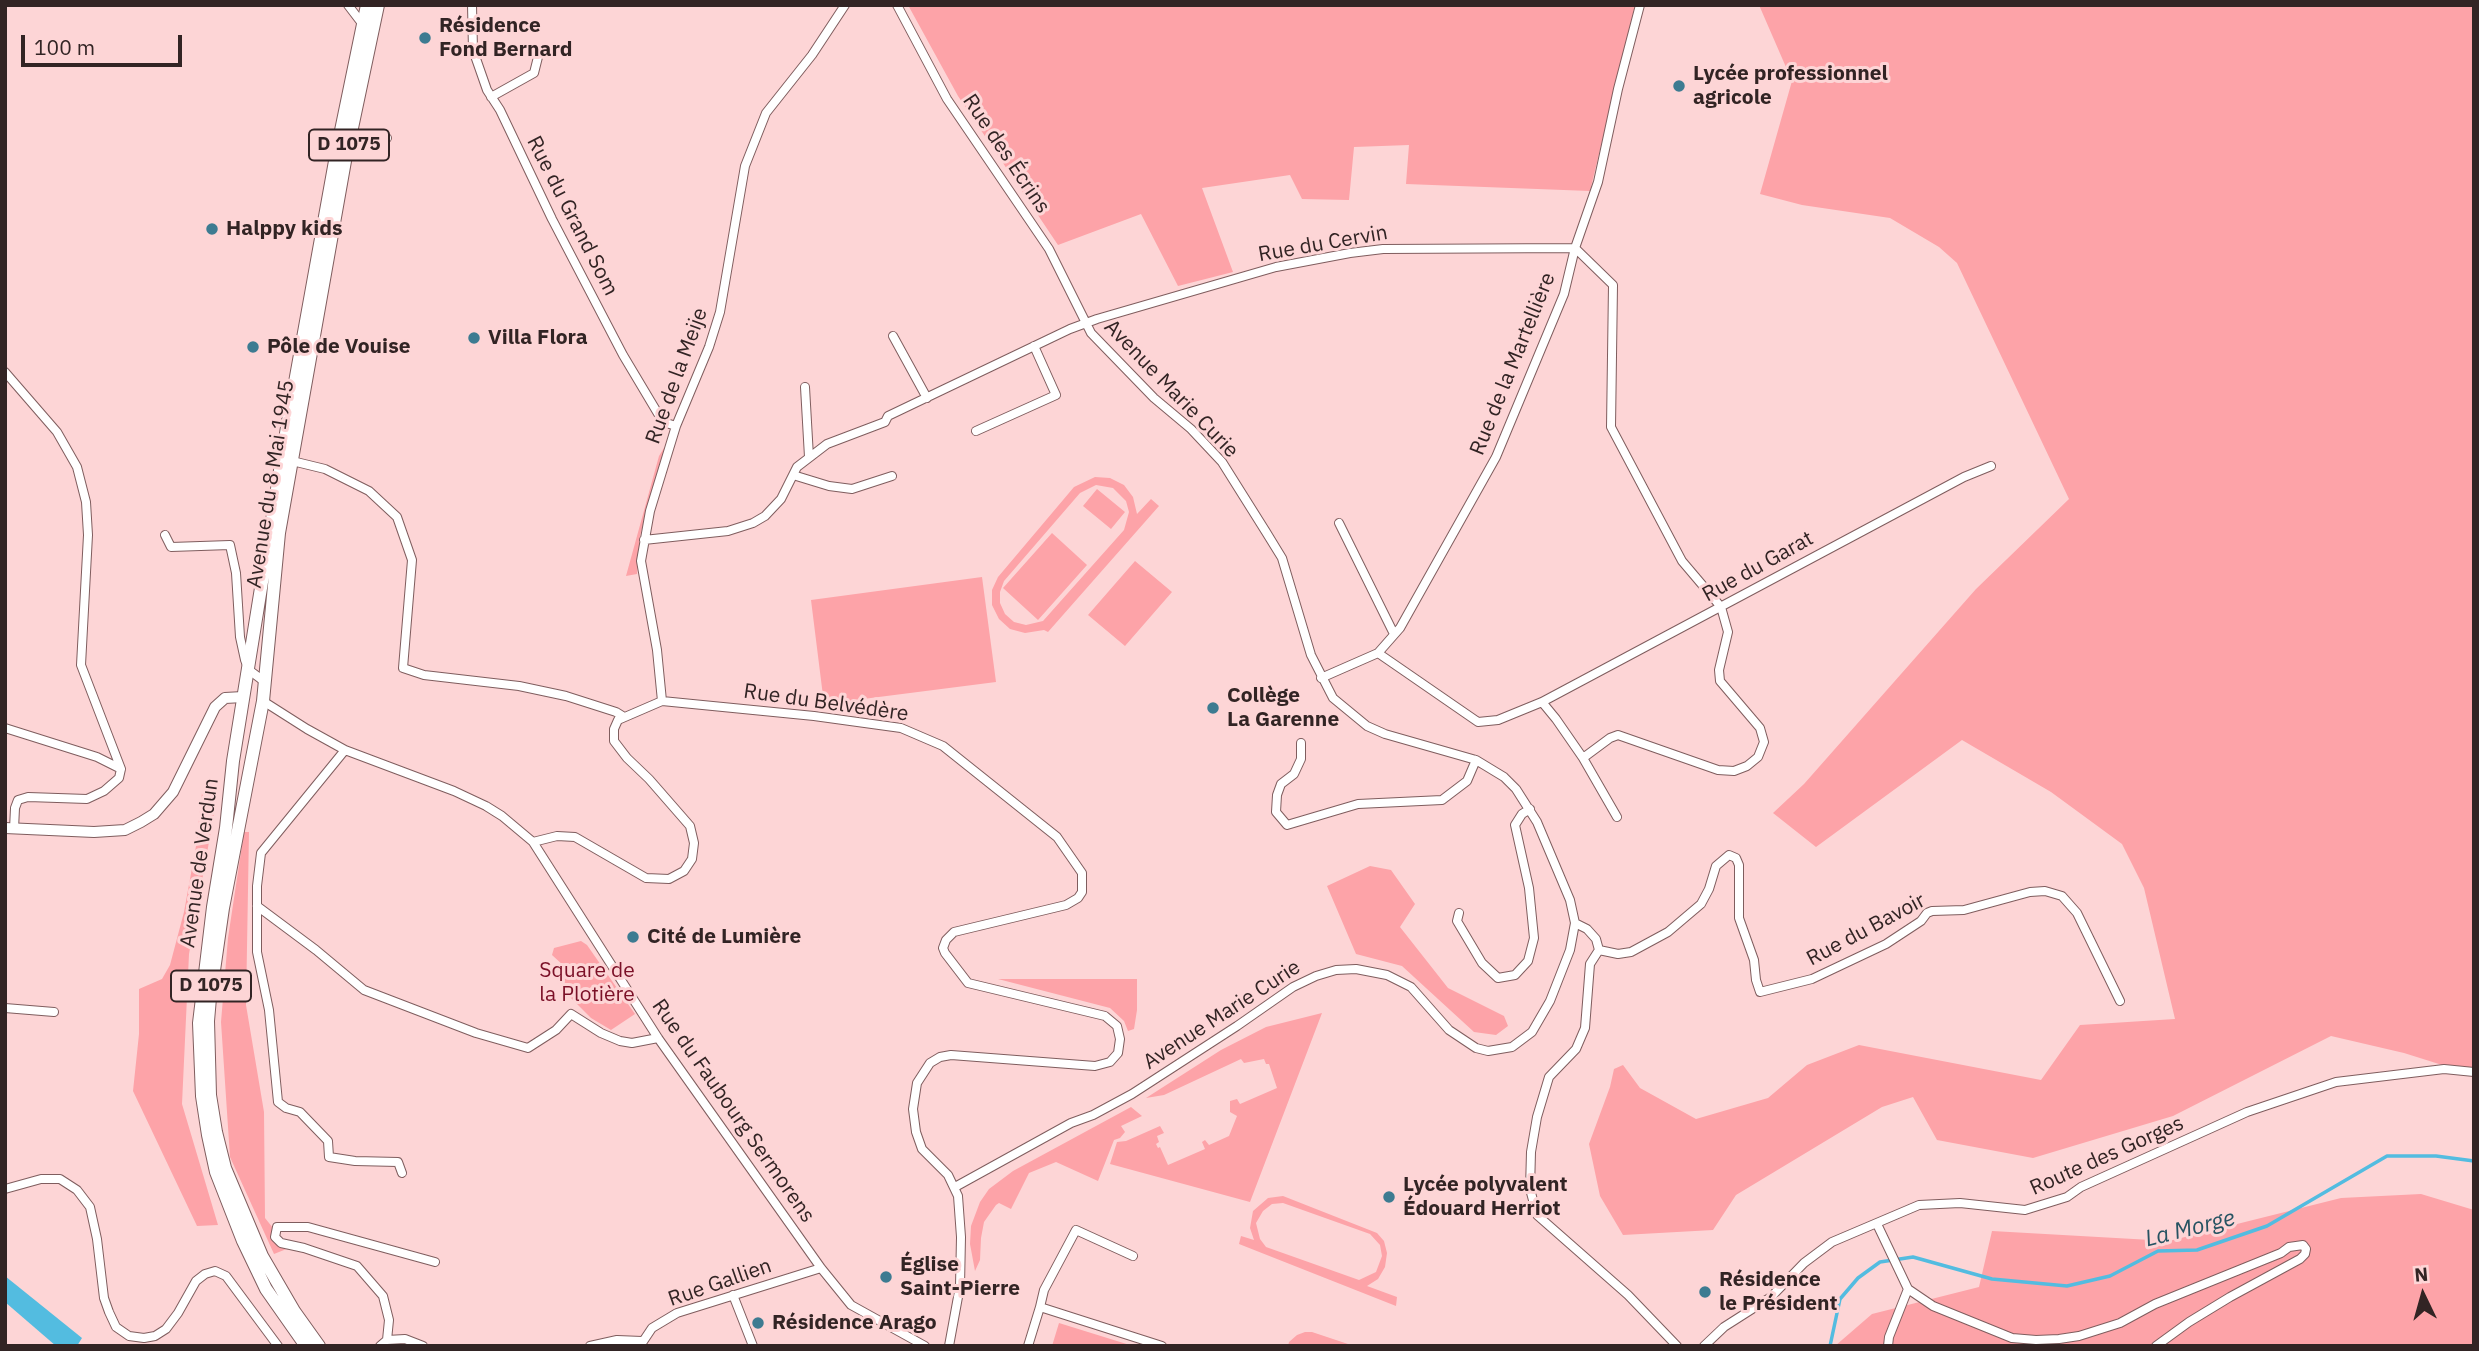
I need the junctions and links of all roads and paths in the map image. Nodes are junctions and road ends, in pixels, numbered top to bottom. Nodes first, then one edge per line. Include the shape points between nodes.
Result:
1 (348, 5) edge
2 (367, 5) edge
3 (378, 5) edge
4 (472, 5) edge
5 (845, 5) edge
6 (897, 5) edge
7 (1640, 5) edge
8 (369, 27) junction
9 (532, 48) dead end
10 (491, 97) junction
11 (387, 138) dead end
12 (345, 139) junction
13 (1574, 248) junction
14 (1085, 323) junction
15 (894, 336) dead end
16 (1034, 346) junction
17 (5, 372) edge
18 (805, 387) dead end
19 (927, 398) junction
20 (676, 426) junction
21 (976, 431) dead end
22 (808, 457) junction
23 (287, 460) junction
24 (1992, 466) dead end
25 (793, 475) junction
26 (892, 475) dead end
27 (1339, 523) dead end
28 (165, 535) dead end
29 (644, 540) junction
30 (1721, 607) junction
31 (1394, 634) junction
32 (1378, 653) junction
33 (249, 670) junction
34 (1321, 678) junction
35 (265, 682) junction
36 (243, 698) junction
37 (263, 701) junction
38 (662, 701) junction
39 (1542, 702) junction
40 (624, 717) junction
41 (5, 728) edge
42 (1301, 743) dead end
43 (345, 750) junction
44 (1583, 758) junction
45 (1476, 760) junction
46 (121, 769) junction
47 (1530, 808) junction
48 (1617, 817) dead end
49 (9, 829) edge
50 (533, 842) junction
51 (257, 906) junction
52 (1459, 913) dead end
53 (1575, 923) junction
54 (1599, 950) junction
55 (2120, 1001) dead end
56 (5, 1008) edge
57 (54, 1012) dead end
58 (658, 1038) junction
59 (2474, 1072) edge
60 (402, 1174) dead end
61 (955, 1187) junction
62 (5, 1189) edge
63 (1877, 1224) junction
64 (1133, 1256) dead end
65 (435, 1262) dead end
66 (821, 1268) junction
67 (1908, 1289) junction
68 (733, 1296) junction
69 (1040, 1307) junction
70 (384, 1343) edge
71 (641, 1344) edge
72 (278, 1346) edge
73 (306, 1346) edge
74 (319, 1346) edge
75 (423, 1346) edge
76 (590, 1346) edge
77 (753, 1346) edge
78 (925, 1346) edge
79 (949, 1346) edge
80 (1028, 1346) edge
81 (1161, 1346) edge
82 (1676, 1346) edge
83 (1704, 1346) edge
84 (1888, 1346) edge
85 (2156, 1346) edge

1 - 8 street
2 - 8 main road, Avenue du 8 Mai 1945 / D 1075
3 - 8 main road, Avenue du 8 Mai 1945 / D 1075
4 - 10 street, Rue du Grand Som via 472,50
5 - 20 street, Rue de la Meije via 766,113 749,155 720,313
6 - 14 street, Rue des Écrins via 947,99 1049,249
7 - 13 street, Rue de la Martellière via 1598,181
8 - 12 main road, Avenue du 8 Mai 1945 / D 1075
9 - 10 street via 538,57 534,73
10 - 20 street, Rue du Grand Som via 623,355 663,422
11 - 12 street
12 - 23 main road, Avenue du 8 Mai 1945 / D 1075
13 - 14 street, Rue du Cervin via 1350,253 1276,267
13 - 30 street via 1613,285 1611,427 1682,561
13 - 31 street, Rue de la Martellière via 1564,294 1496,457
14 - 16 street, Rue du Cervin
14 - 34 street, Avenue Marie Curie via 1154,398 1222,462 1282,558
15 - 19 street
16 - 19 street, Rue du Cervin
16 - 21 street via 1056,395
17 - 46 street via 57,432 77,467 88,535 81,665
18 - 22 street
19 - 22 street, Rue du Cervin
20 - 29 street, Rue de la Meije
22 - 25 street
23 - 33 main road, Avenue du 8 Mai 1945 / D 1075
23 - 35 main road, Avenue du 8 Mai 1945 / D 1075
23 - 40 street via 325,469 369,491 397,517 412,561 403,668 554,693
24 - 30 street, Rue du Garat
25 - 26 street via 852,489
25 - 29 street via 773,509 742,528
27 - 31 street
28 - 33 street via 171,547 230,545 240,637
29 - 38 street, Rue de la Meije via 641,561
30 - 39 street, Rue du Garat
30 - 44 street via 1728,632 1720,681 1760,728 1764,742 1758,757 1734,771 1718,770 1618,734
31 - 32 street, Rue de la Martellière
32 - 34 street, Rue de la Martellière
32 - 39 street, Rue du Garat via 1478,722 1498,720
33 - 35 street
33 - 36 main road, Avenue du 8 Mai 1945 / D 1075
34 - 45 street, Avenue Marie Curie via 1333,698 1367,726
35 - 37 main road, Avenue du 8 Mai 1945 / D 1075
36 - 37 main road
36 - 49 street via 225,698 215,707 173,792 141,822 125,830 94,832
36 - 73 main road, Avenue de Verdun / D 1075 via 200,998 202,1096 216,1172 243,1241 266,1289
37 - 43 street, Rue du Faubourg Sermorens
37 - 74 main road, Avenue de Verdun / D 1075 via 210,998 211,1095 225,1168 254,1238 293,1311
38 - 40 street
38 - 61 street, Rue du Belvédère via 839,718 918,734 943,746 1057,837 1082,873 1082,892 1066,905 954,932 946,940 944,953 968,983 1105,1016 1117,1026 1118,1054 1096,1066 951,1055 930,1063 917,1083 916,1132 922,1149
39 - 44 street
40 - 50 street via 614,729 614,740 690,826 692,859 684,872 669,879 646,878 575,837
41 - 46 street
42 - 45 street via 1301,759 1277,795 1276,813 1287,825 1359,804 1442,800 1467,781
43 - 50 street, Rue du Faubourg Sermorens via 486,806
43 - 51 street via 261,853
44 - 48 street
45 - 47 street, Avenue Marie Curie via 1504,777
46 - 49 street via 119,778 87,799 18,800
47 - 52 street via 1515,825 1530,888 1534,938 1528,961 1515,975 1498,978 1482,963 1457,920
47 - 53 street, Avenue Marie Curie via 1570,900
50 - 58 street, Rue du Faubourg Sermorens
51 - 58 street via 364,990 476,1033 528,1048 571,1014 620,1041
51 - 60 street via 257,952 269,1010 278,1102 300,1112 328,1141 329,1157 398,1162
53 - 54 street via 1596,939
53 - 61 street, Avenue Marie Curie via 1570,950 1549,1001 1532,1032 1513,1047 1476,1048 1450,1030 1411,987 1387,975 1336,970 1293,986 1132,1094
54 - 55 street, Rue du Bavoir via 1630,952 1668,932 1701,904 1716,866 1729,855 1739,866 1739,918 1760,992 1812,979 1885,944 1932,911 1964,910 2045,891 2062,896 2077,913
54 - 82 street via 1590,964 1585,1028 1576,1049 1549,1077 1537,1117 1530,1189 1537,1215 1628,1295
56 - 57 street
58 - 66 street, Rue du Faubourg Sermorens
59 - 63 street, Route des Gorges via 2444,1069 2336,1082 2247,1112 2057,1201 2025,1210 1960,1203 1919,1205
61 - 79 street via 960,1286
62 - 72 street via 60,1179 77,1190 90,1207 104,1298 116,1327 129,1336 155,1336 166,1329 195,1281 215,1271 226,1276
63 - 67 street
63 - 83 street, Route des Gorges via 1832,1242 1771,1297 1724,1327
64 - 69 street via 1076,1230 1049,1279
65 - 70 street via 309,1227 276,1227 275,1237 281,1243 357,1266 383,1296 389,1321
66 - 68 street, Rue Gallien
66 - 78 street, Rue du Faubourg Sermorens via 851,1306
67 - 84 street
67 - 85 street via 1933,1306 2012,1338 2059,1339 2120,1322 2289,1247 2303,1245 2306,1249 2300,1259 2230,1297
68 - 71 street, Rue Gallien via 677,1313 652,1328
68 - 77 street
69 - 80 street
69 - 81 street
70 - 75 street via 405,1339
71 - 76 street via 617,1340

